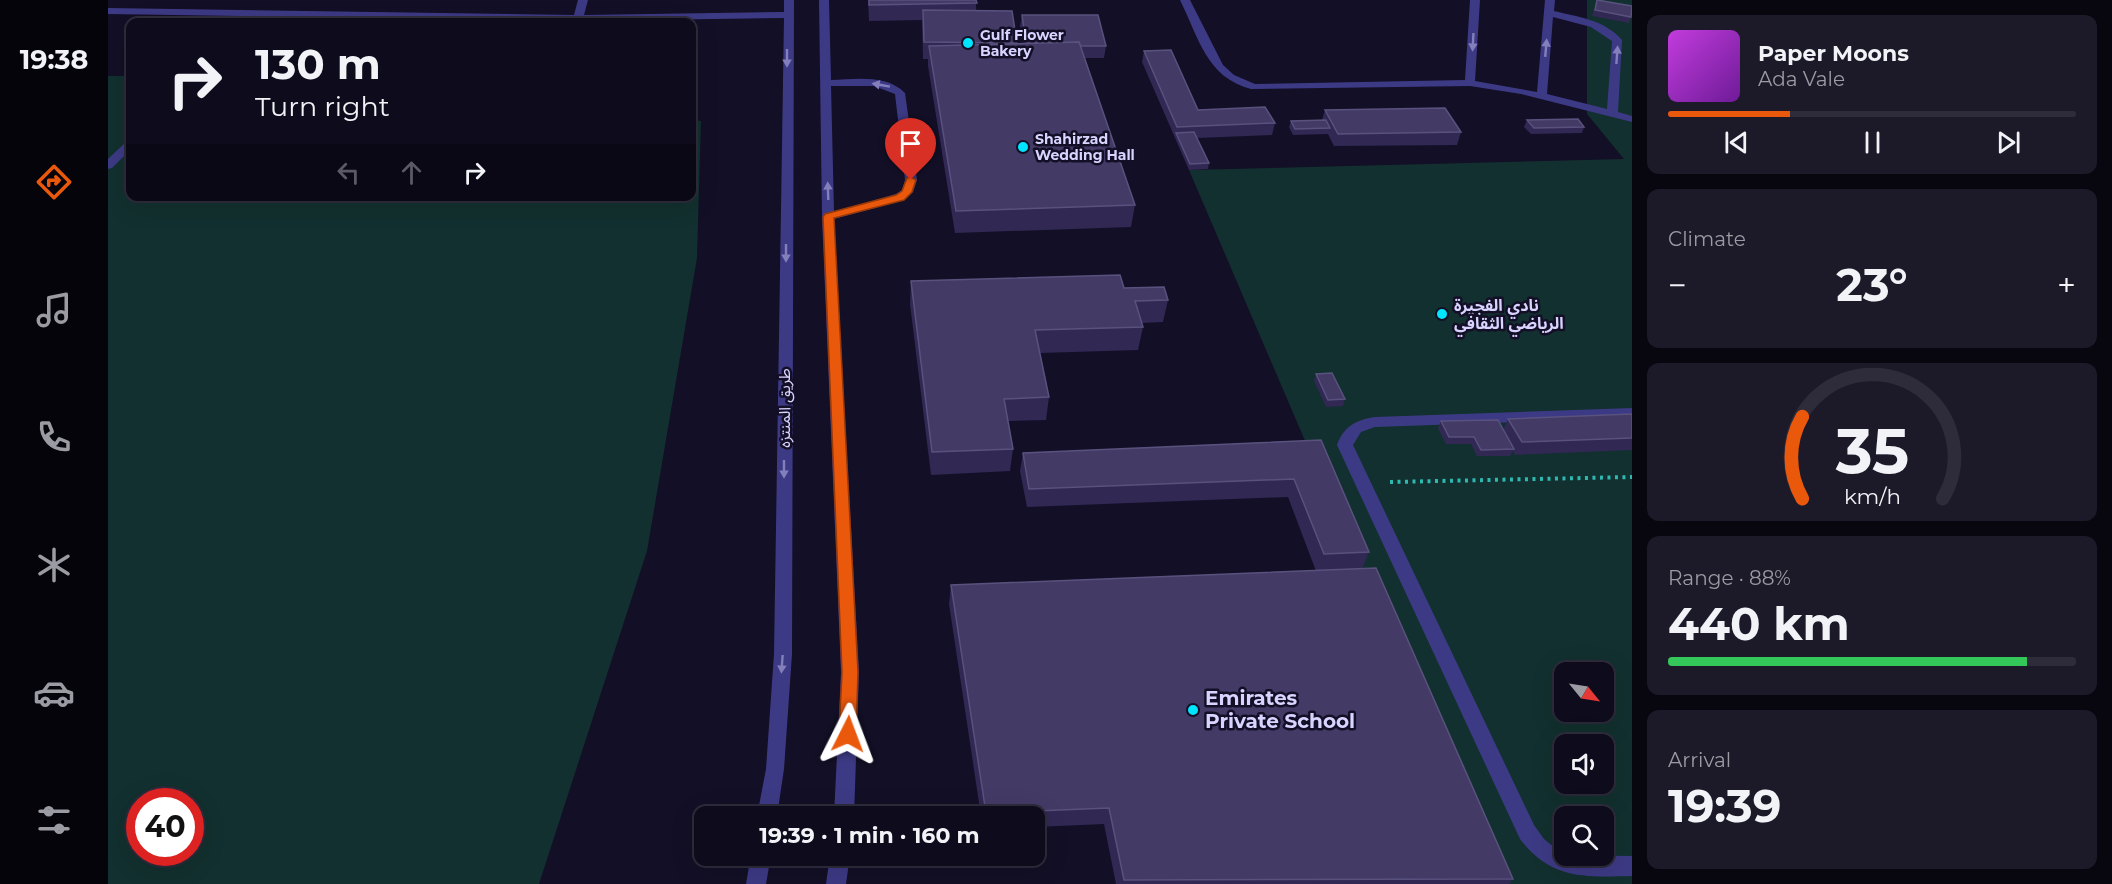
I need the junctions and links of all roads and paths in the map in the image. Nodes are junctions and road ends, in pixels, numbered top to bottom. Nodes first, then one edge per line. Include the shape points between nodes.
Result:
1 (180, 0) edge
2 (583, 0) edge
3 (824, 0) edge
4 (1185, 0) edge
5 (1475, 0) edge
6 (1550, 0) edge
7 (788, 7) edge
8 (108, 11) edge
9 (171, 12) junction
10 (261, 13) junction
11 (1549, 13) junction
12 (255, 18) edge
13 (578, 18) junction
14 (824, 83) junction
15 (1470, 83) junction
16 (1542, 95) junction
17 (1612, 113) junction
18 (1632, 118) edge
19 (126, 148) edge
20 (108, 165) edge
21 (828, 217) junction
22 (1632, 413) edge
23 (1632, 477) edge
24 (1363, 483) junction
25 (769, 806) edge
26 (844, 806) edge
27 (759, 866) edge
28 (838, 866) edge
29 (1632, 866) edge
30 (756, 884) edge
31 (836, 884) edge

1 - 9 street
2 - 13 street
3 - 14 street
4 - 15 street via 1218,66 1238,82 1273,88
5 -> 15 street
6 - 11 street
7 - 13 street
7 -> 25 street, طريق المنتزه via 783,654
8 - 9 street
9 - 10 street
10 - 12 street
10 - 13 street
16 -> 11 street
17 -> 11 street via 1617,40 1596,25
21 -> 14 street
21 -> 14 street via 900,197 907,192 911,180 900,93 878,83
15 - 16 street
16 - 17 street
17 - 18 street
19 - 20 street
21 - 26 street via 850,672
22 - 24 street via 1363,424 1353,429 1345,445
23 - 24 path
24 - 29 street via 1535,845 1547,855 1577,867
27 - 30 street
28 - 31 street

